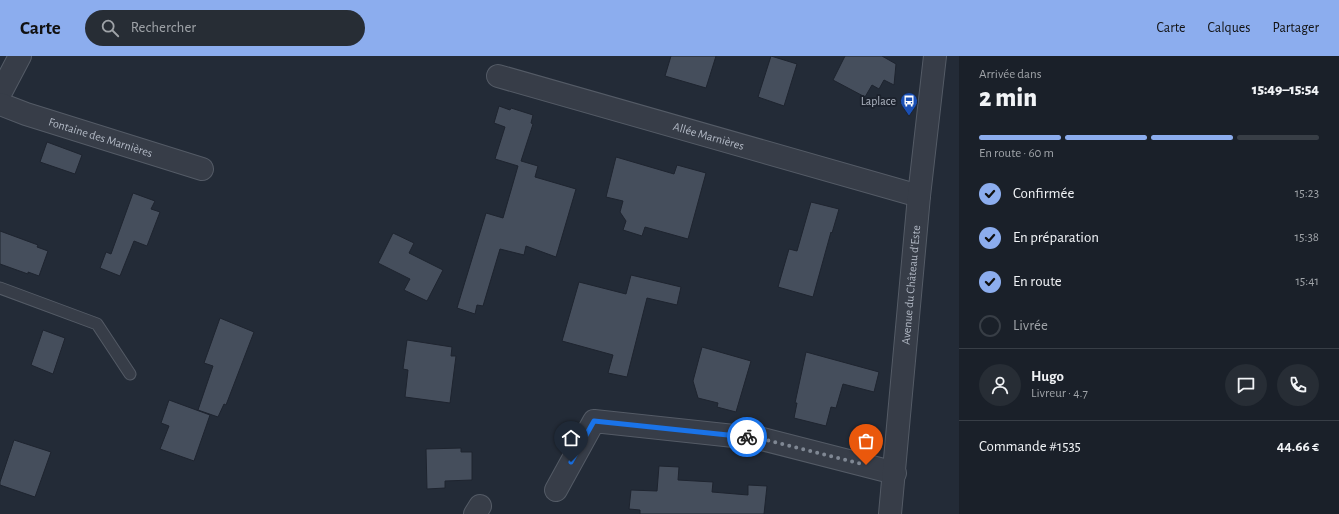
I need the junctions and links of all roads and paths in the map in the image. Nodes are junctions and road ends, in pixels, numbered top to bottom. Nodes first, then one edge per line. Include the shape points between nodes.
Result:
1 (20, 56) edge
2 (936, 56) edge
3 (498, 76) dead end
4 (0, 94) edge
5 (0, 104) edge
6 (202, 169) dead end
7 (919, 196) junction
8 (0, 288) edge
9 (130, 374) dead end
10 (895, 473) junction
11 (556, 490) dead end
12 (890, 514) edge

1 - 4 street
2 - 7 street, Avenue du Château d'Este
3 - 7 street, Allée Marnières
5 - 6 street, Fontaine des Marnières
7 - 10 street, Avenue du Château d'Este
8 - 9 lane via 97,324
10 - 11 street via 762,439 594,421
10 - 12 street, Avenue du Château d'Este

